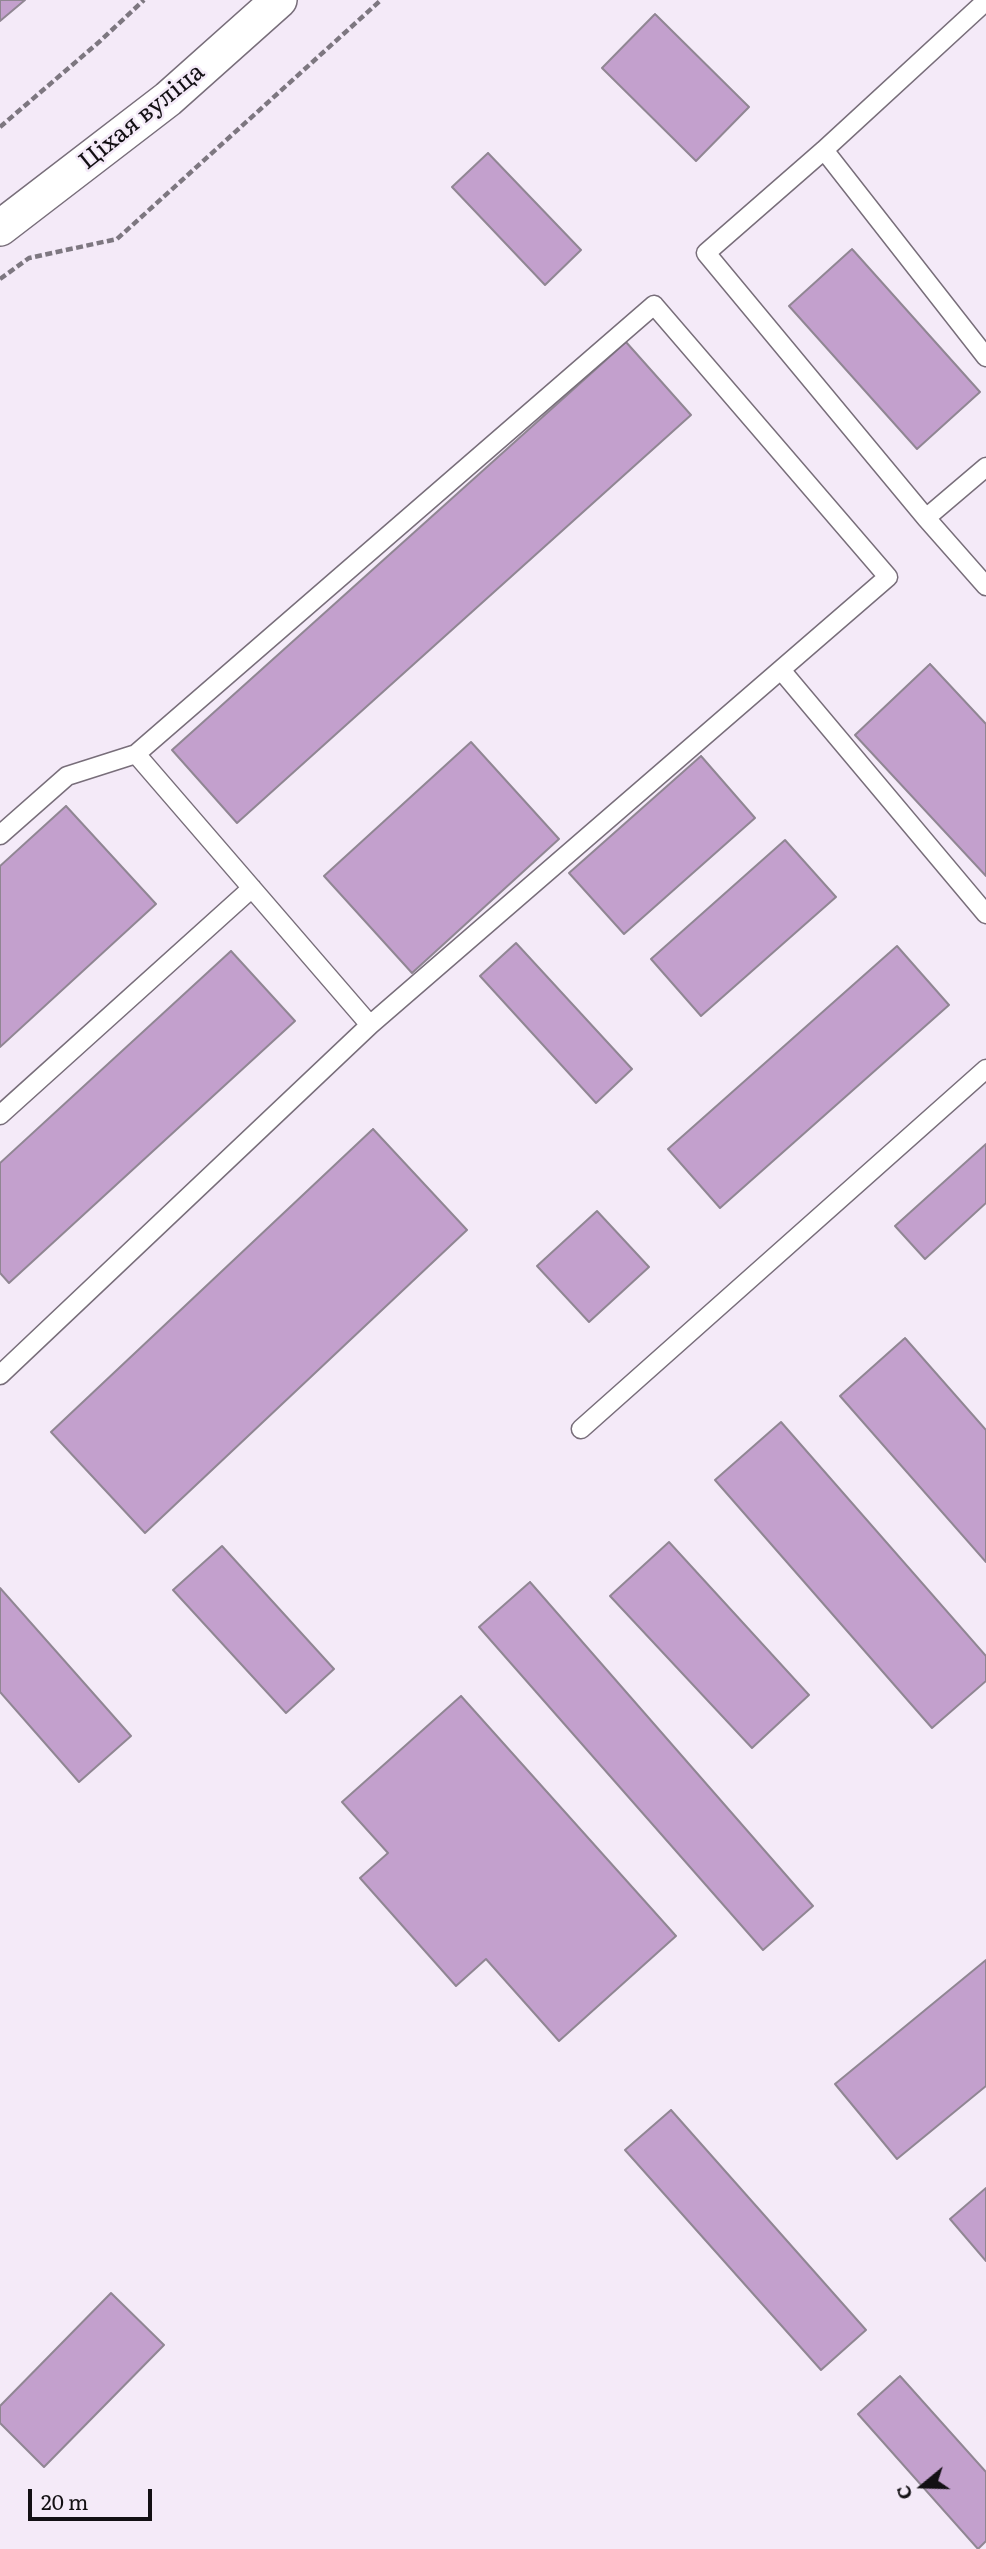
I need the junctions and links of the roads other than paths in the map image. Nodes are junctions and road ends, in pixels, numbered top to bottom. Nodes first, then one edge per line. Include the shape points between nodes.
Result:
1 (279, 0) edge
2 (986, 1) edge
3 (824, 150) junction
4 (0, 228) edge
5 (986, 357) edge
6 (986, 467) edge
7 (926, 518) junction
8 (986, 586) edge
9 (781, 670) junction
10 (136, 754) junction
11 (0, 835) edge
12 (252, 888) junction
13 (986, 914) edge
14 (370, 1025) junction
15 (986, 1069) edge
16 (0, 1115) edge
17 (0, 1375) edge
18 (581, 1429) dead end

1 - 4 street, Ціхая вуліца via 168,99
2 - 3 lane
3 - 5 lane
3 - 7 lane via 706,253
6 - 7 lane
7 - 8 lane
9 - 10 lane via 888,576 654,305
9 - 13 lane
9 - 14 lane
10 - 11 lane via 67,776
10 - 12 lane
12 - 14 lane
12 - 16 lane
14 - 17 lane
15 - 18 lane

